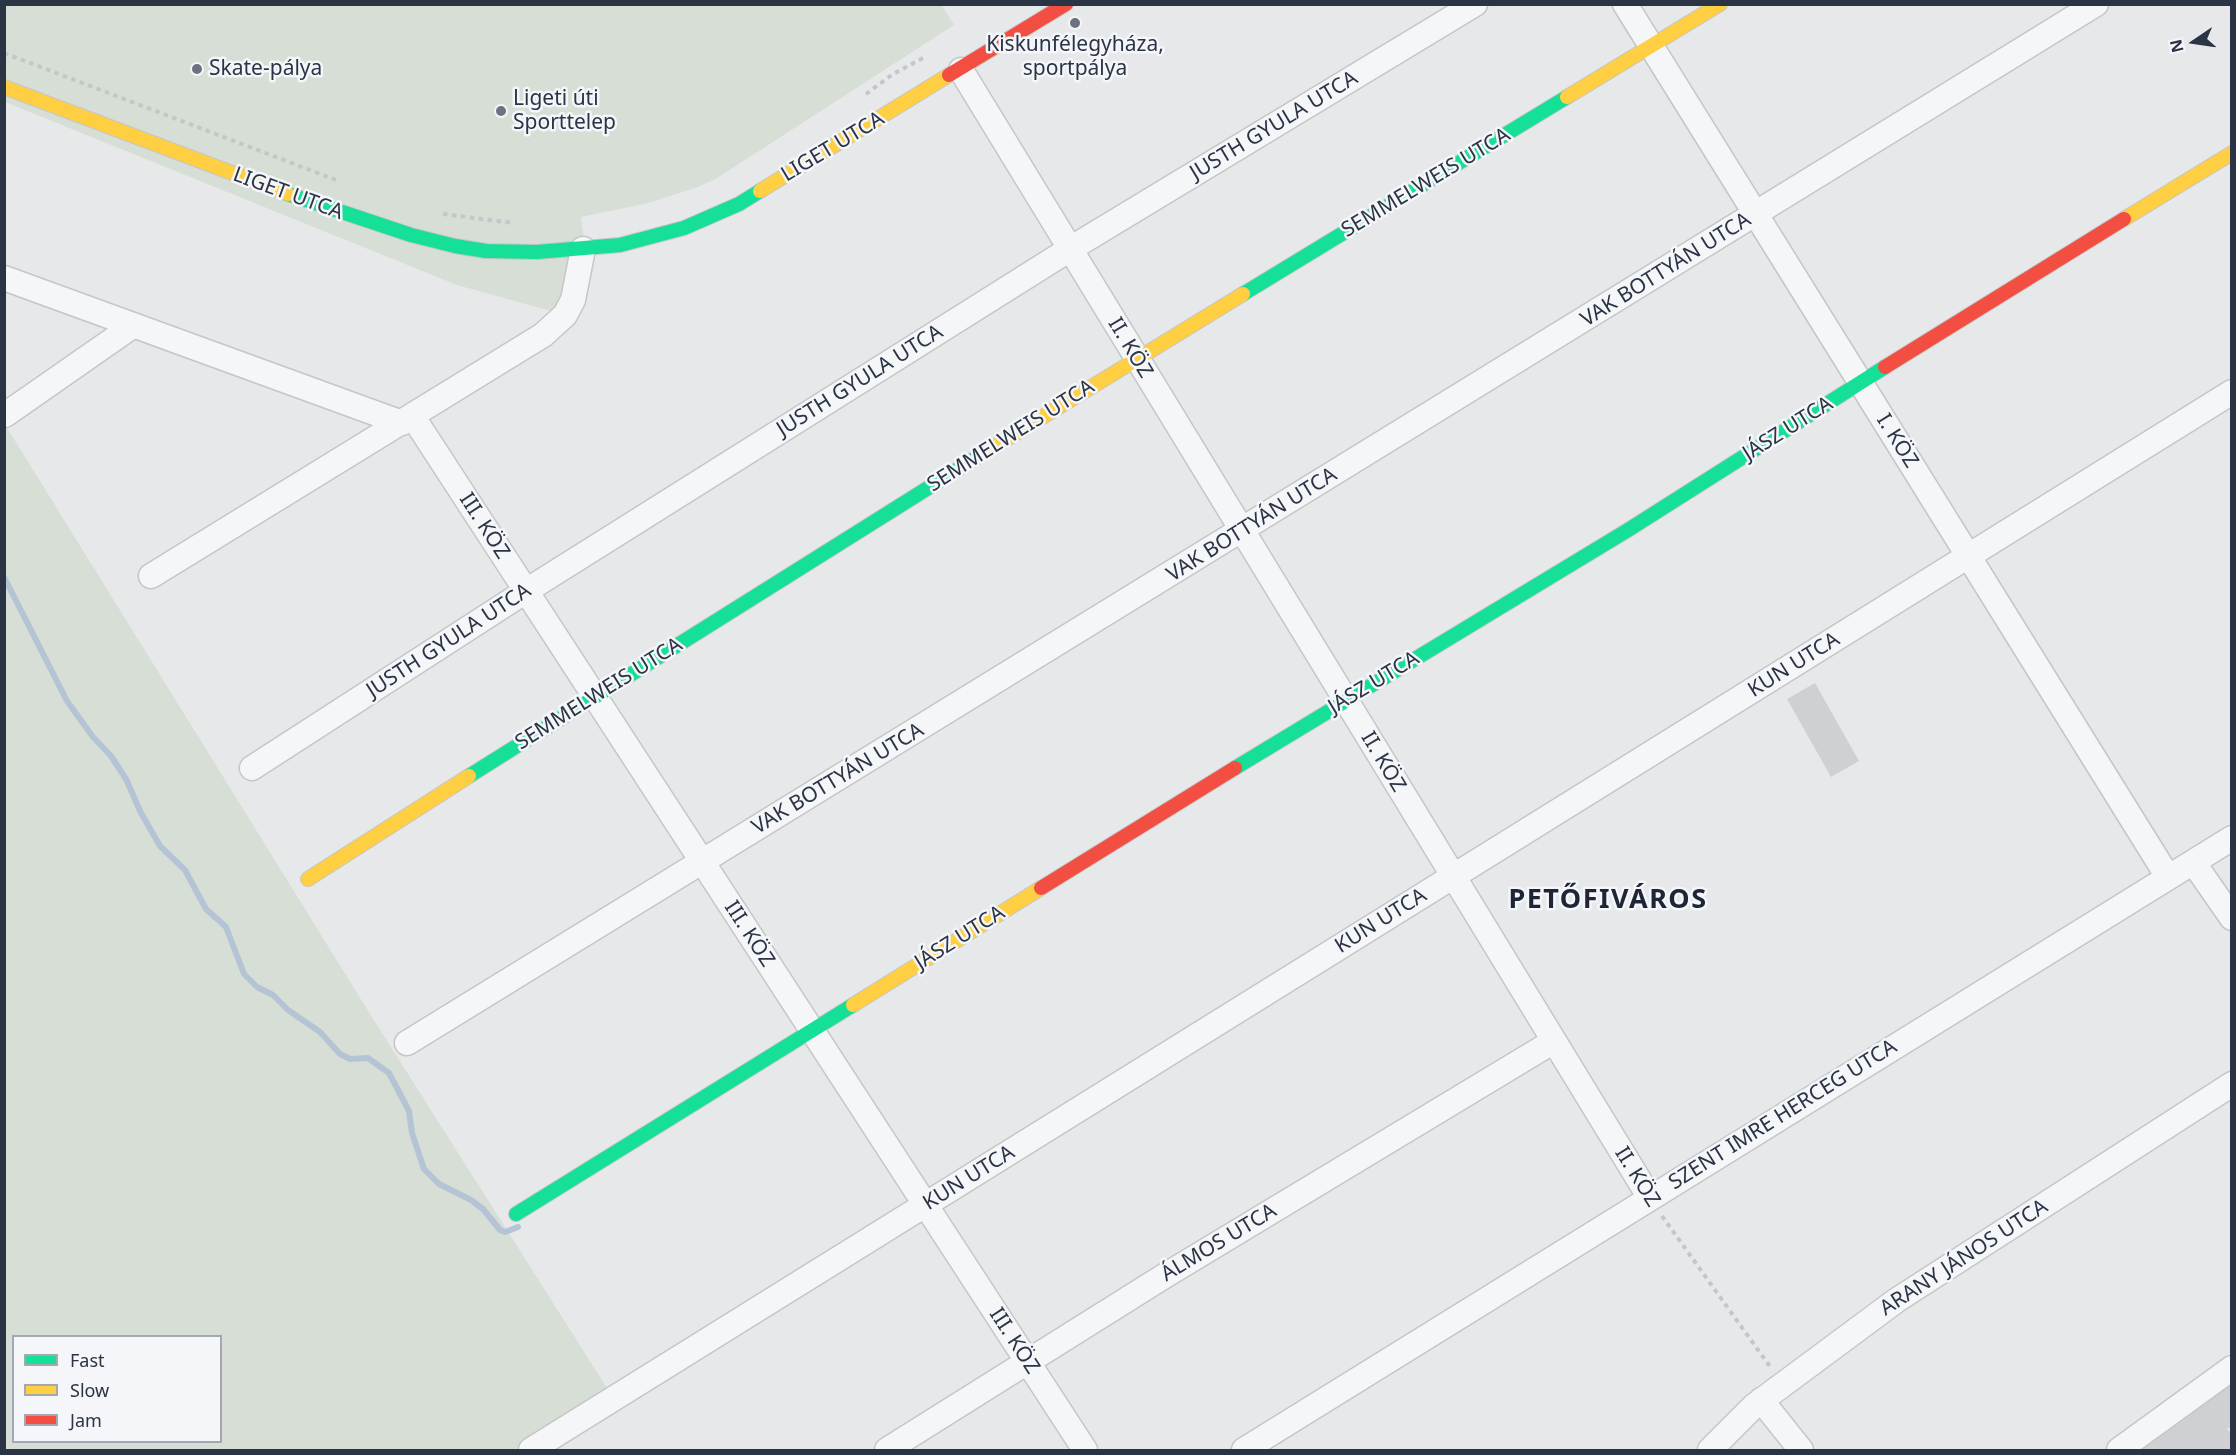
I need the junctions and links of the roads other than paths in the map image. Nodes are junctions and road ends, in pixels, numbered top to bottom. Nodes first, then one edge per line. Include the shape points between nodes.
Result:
1 (1475, 4) edge
2 (1626, 4) edge
3 (1720, 4) edge
4 (2096, 4) edge
5 (1063, 5) edge
6 (1652, 47) junction
7 (961, 70) junction
8 (4, 87) edge
9 (2232, 153) edge
10 (1756, 214) junction
11 (583, 249) junction
12 (1070, 249) junction
13 (4, 278) edge
14 (134, 325) junction
15 (1137, 358) junction
16 (1861, 382) junction
17 (2232, 392) edge
18 (5, 415) edge
19 (407, 420) junction
20 (1242, 531) junction
21 (1969, 556) junction
22 (151, 576) dead end
23 (526, 591) junction
24 (594, 696) junction
25 (1345, 700) junction
26 (252, 768) dead end
27 (2232, 838) edge
28 (702, 862) junction
29 (2193, 862) junction
30 (1453, 876) junction
31 (2168, 877) junction
32 (308, 879) dead end
33 (2232, 918) edge
34 (812, 1030) junction
35 (1554, 1041) junction
36 (407, 1043) dead end
37 (2232, 1084) edge
38 (1650, 1198) junction
39 (926, 1205) junction
40 (516, 1214) dead end
41 (1028, 1362) junction
42 (2232, 1368) edge
43 (1761, 1400) junction
44 (531, 1450) edge
45 (887, 1450) edge
46 (1085, 1450) edge
47 (1244, 1450) edge
48 (1710, 1450) edge
49 (1801, 1450) edge
50 (2119, 1450) edge

1 - 12 street, JUSTH GYULA UTCA
2 - 6 street, I. KÖZ
3 - 6 street, SEMMELWEIS UTCA
4 - 10 street, VAK BOTTYÁN UTCA
5 - 7 street, LIGET UTCA
6 - 10 street, I. KÖZ
6 - 15 street, SEMMELWEIS UTCA
7 - 11 street, LIGET UTCA via 739,204 684,228 620,245
7 - 12 street, II. KÖZ
8 - 11 street, LIGET UTCA via 249,180 411,235 486,251
9 - 16 street, JÁSZ UTCA
10 - 16 street, I. KÖZ
10 - 20 street, VAK BOTTYÁN UTCA
11 - 19 street via 573,300 556,325
12 - 15 street, II. KÖZ
12 - 23 street, JUSTH GYULA UTCA
13 - 14 street
14 - 18 street
14 - 19 street
15 - 20 street, II. KÖZ
15 - 24 street, SEMMELWEIS UTCA
16 - 21 street, I. KÖZ
16 - 25 street, JÁSZ UTCA via 1628,530
17 - 21 street, KUN UTCA
19 - 22 street
19 - 23 street, III. KÖZ
20 - 25 street, II. KÖZ
20 - 28 street, VAK BOTTYÁN UTCA
21 - 30 street, KUN UTCA
21 - 31 street, I. KÖZ
23 - 24 street, III. KÖZ
23 - 26 street, JUSTH GYULA UTCA
24 - 28 street, III. KÖZ
24 - 32 street, SEMMELWEIS UTCA
25 - 30 street, II. KÖZ
25 - 34 street, JÁSZ UTCA
27 - 29 street, SZENT IMRE HERCEG UTCA
28 - 34 street, III. KÖZ
28 - 36 street, VAK BOTTYÁN UTCA
29 - 31 street, SZENT IMRE HERCEG UTCA
29 - 33 street
30 - 35 street, II. KÖZ
30 - 39 street, KUN UTCA
31 - 38 street, SZENT IMRE HERCEG UTCA
34 - 39 street, III. KÖZ
34 - 40 street, JÁSZ UTCA
35 - 38 street, II. KÖZ
35 - 41 street, ÁLMOS UTCA
37 - 43 street, ARANY JÁNOS UTCA via 1898,1300
38 - 47 street, SZENT IMRE HERCEG UTCA
39 - 41 street, III. KÖZ
39 - 44 street, KUN UTCA
41 - 45 street, ÁLMOS UTCA
41 - 46 street, III. KÖZ
42 - 50 street
43 - 48 street, ARANY JÁNOS UTCA
43 - 49 street

